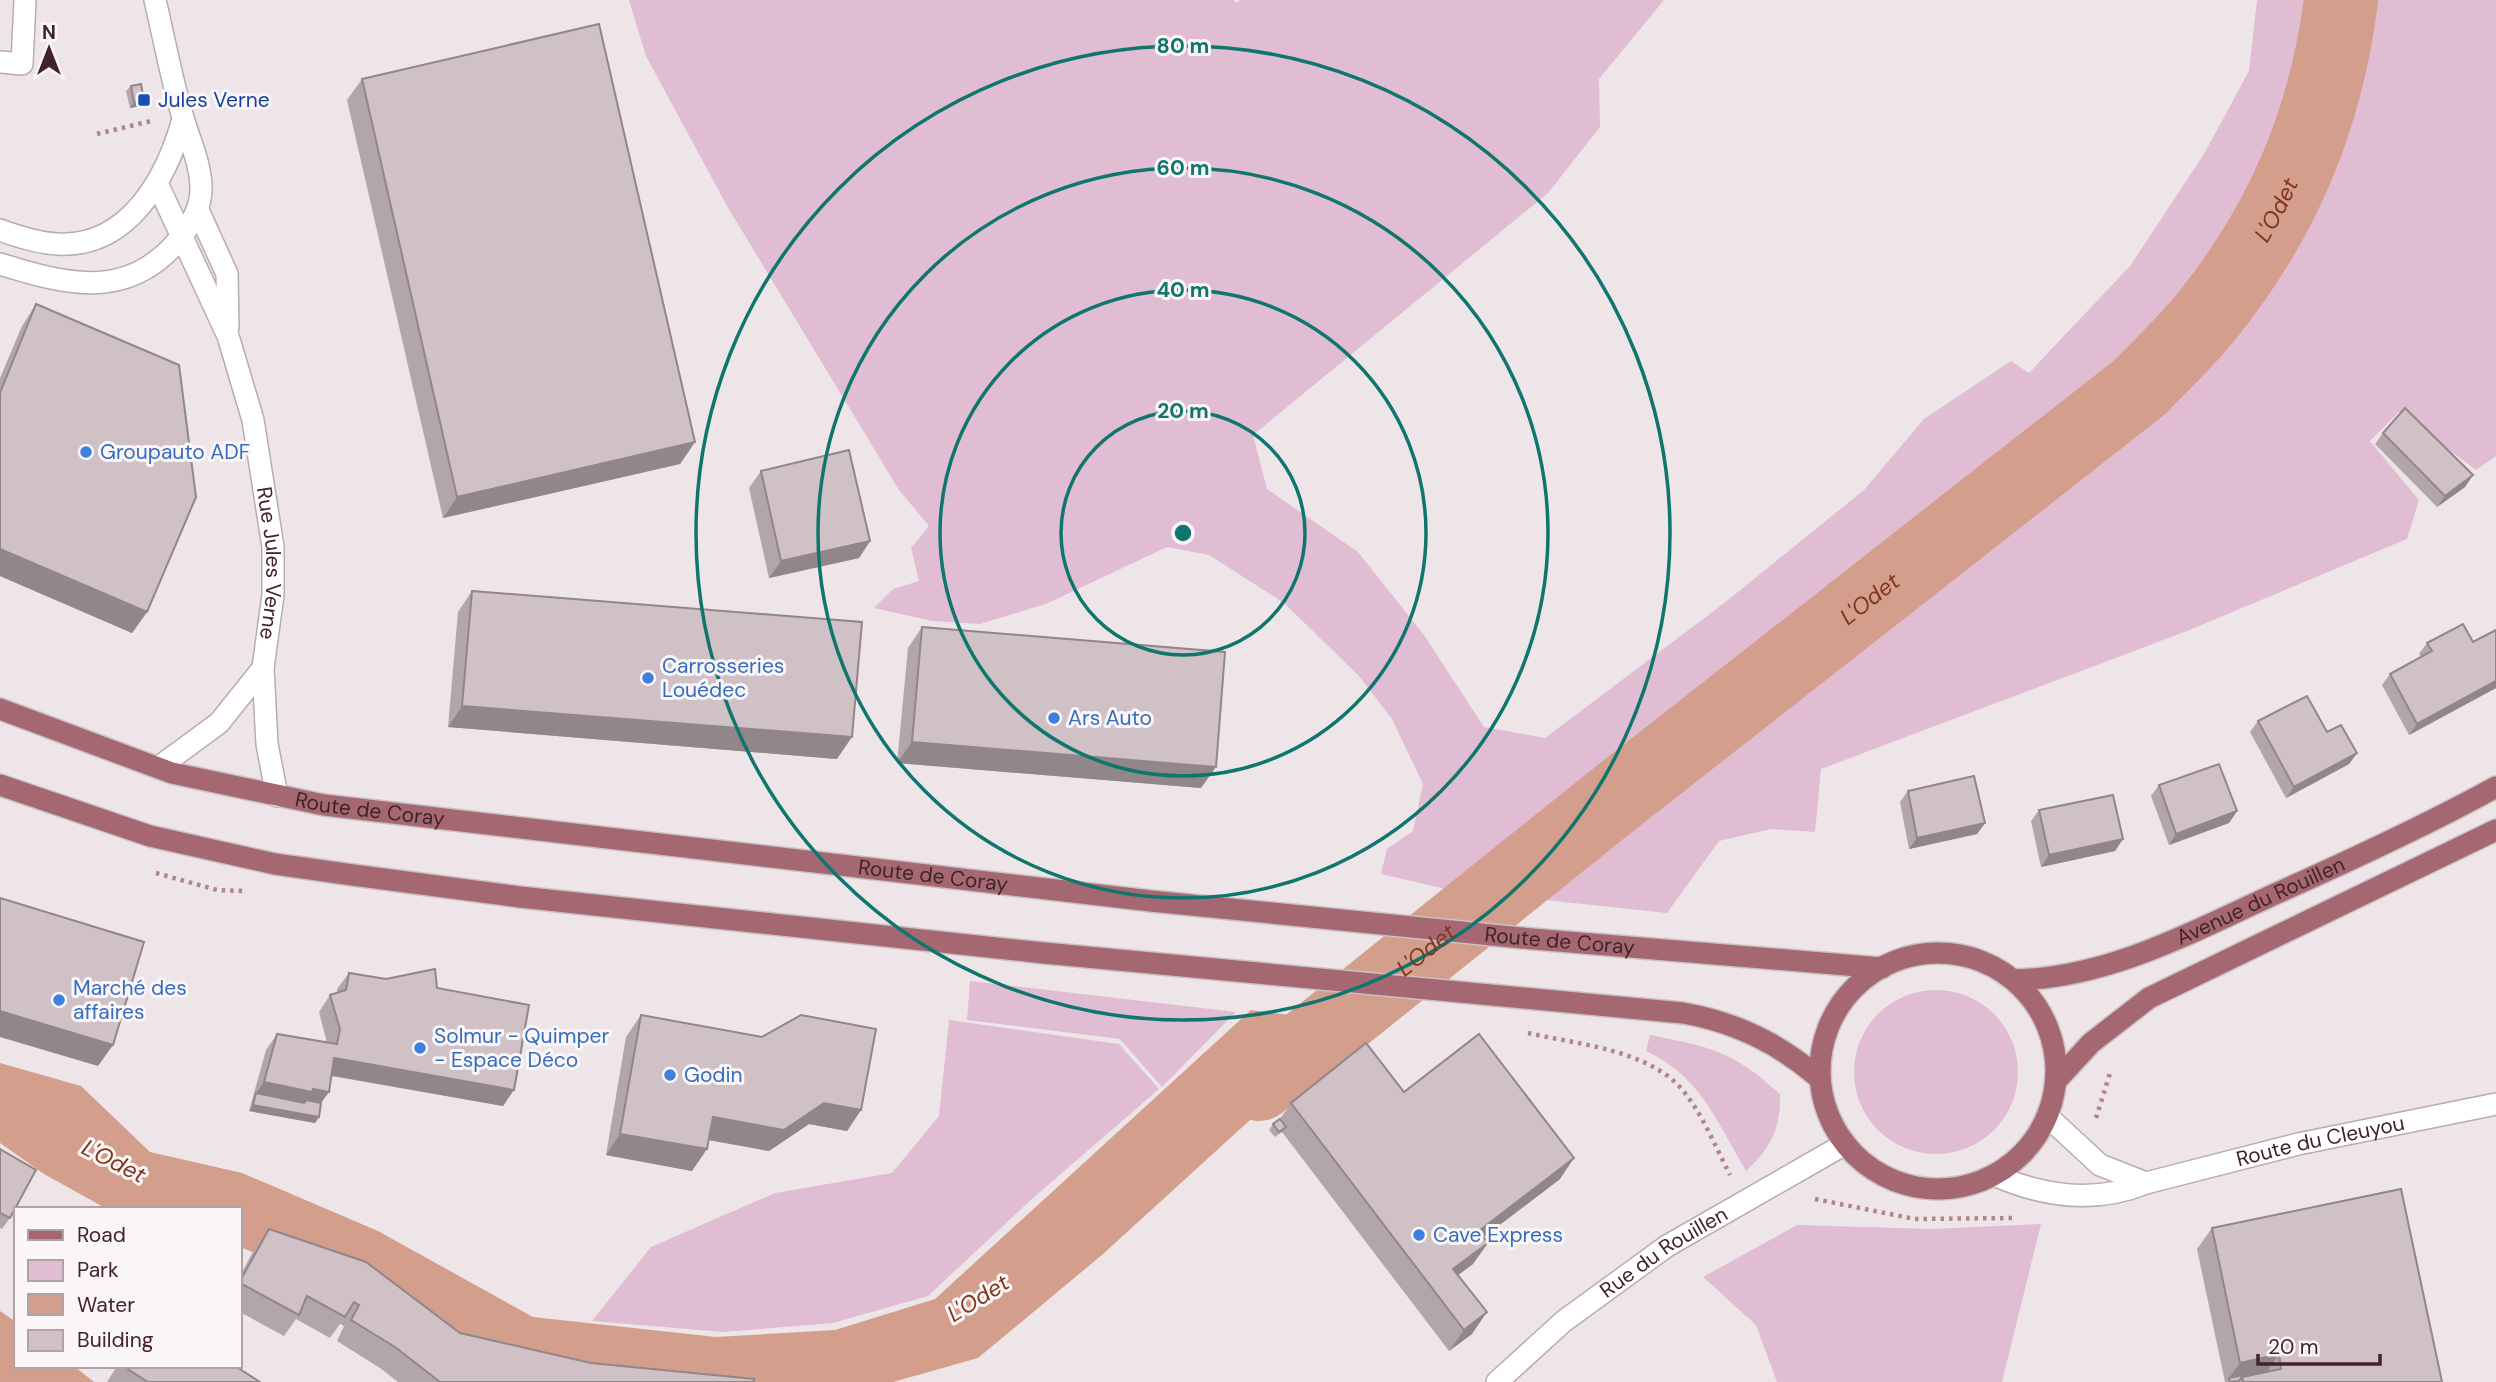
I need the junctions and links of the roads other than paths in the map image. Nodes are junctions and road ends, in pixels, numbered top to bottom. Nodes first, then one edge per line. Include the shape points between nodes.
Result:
1 (25, 0) edge
2 (155, 0) edge
3 (0, 62) edge
4 (182, 116) junction
5 (157, 183) junction
6 (198, 210) junction
7 (0, 230) edge
8 (181, 238) junction
9 (0, 264) edge
10 (228, 336) junction
11 (263, 668) junction
12 (0, 709) edge
13 (159, 767) junction
14 (0, 785) edge
15 (2496, 787) edge
16 (277, 796) junction
17 (2496, 830) edge
18 (1882, 968) junction
19 (2014, 980) junction
20 (1819, 1078) junction
21 (2056, 1081) junction
22 (2496, 1104) edge
23 (2047, 1116) junction
24 (1845, 1144) junction
25 (1994, 1175) junction
26 (2146, 1183) junction
27 (1497, 1382) edge

1 - 3 street via 22,64
2 - 4 street, Rue Jules Verne
4 - 5 street via 176,143
4 - 6 street, Rue Jules Verne via 200,169
5 - 7 street via 131,217 81,242 38,242
5 - 8 street, Rue Jules Verne
6 - 8 street, Rue Jules Verne
6 - 10 street, Rue Jules Verne via 227,274
8 - 9 street, Rue Jules Verne via 140,273 95,284 71,284
8 - 10 street, Rue Jules Verne
10 - 11 street, Rue Jules Verne via 253,420 270,519 274,571
11 - 13 street, Rue Jules Verne via 219,723
11 - 16 street, Rue Jules Verne via 268,755
12 - 13 main road, Route de Coray
13 - 16 main road, Route de Coray
14 - 20 main road via 150,836 275,864 754,923 1711,1018 1756,1035
15 - 19 main road, Avenue du Rouillen via 2314,877 2144,953 2063,978
16 - 18 main road, Route de Coray via 499,826 1378,925
17 - 21 main road, Avenue du Rouillen via 2148,998 2091,1043
18 - 19 main road via 1922,954 1946,953 1970,957
18 - 20 main road via 1856,986 1839,1006 1824,1040
19 - 21 main road via 2047,1025
20 - 24 main road via 1827,1114
21 - 23 main road
22 - 26 street, Route du Cleuyou via 2298,1144
23 - 25 main road via 2034,1140
23 - 26 street via 2100,1165
24 - 25 main road via 1866,1165 1915,1187 1969,1185
24 - 27 street, Rue du Rouillen via 1667,1246 1605,1289
25 - 26 street, Route du Cleuyou via 2044,1194 2073,1196 2122,1193

